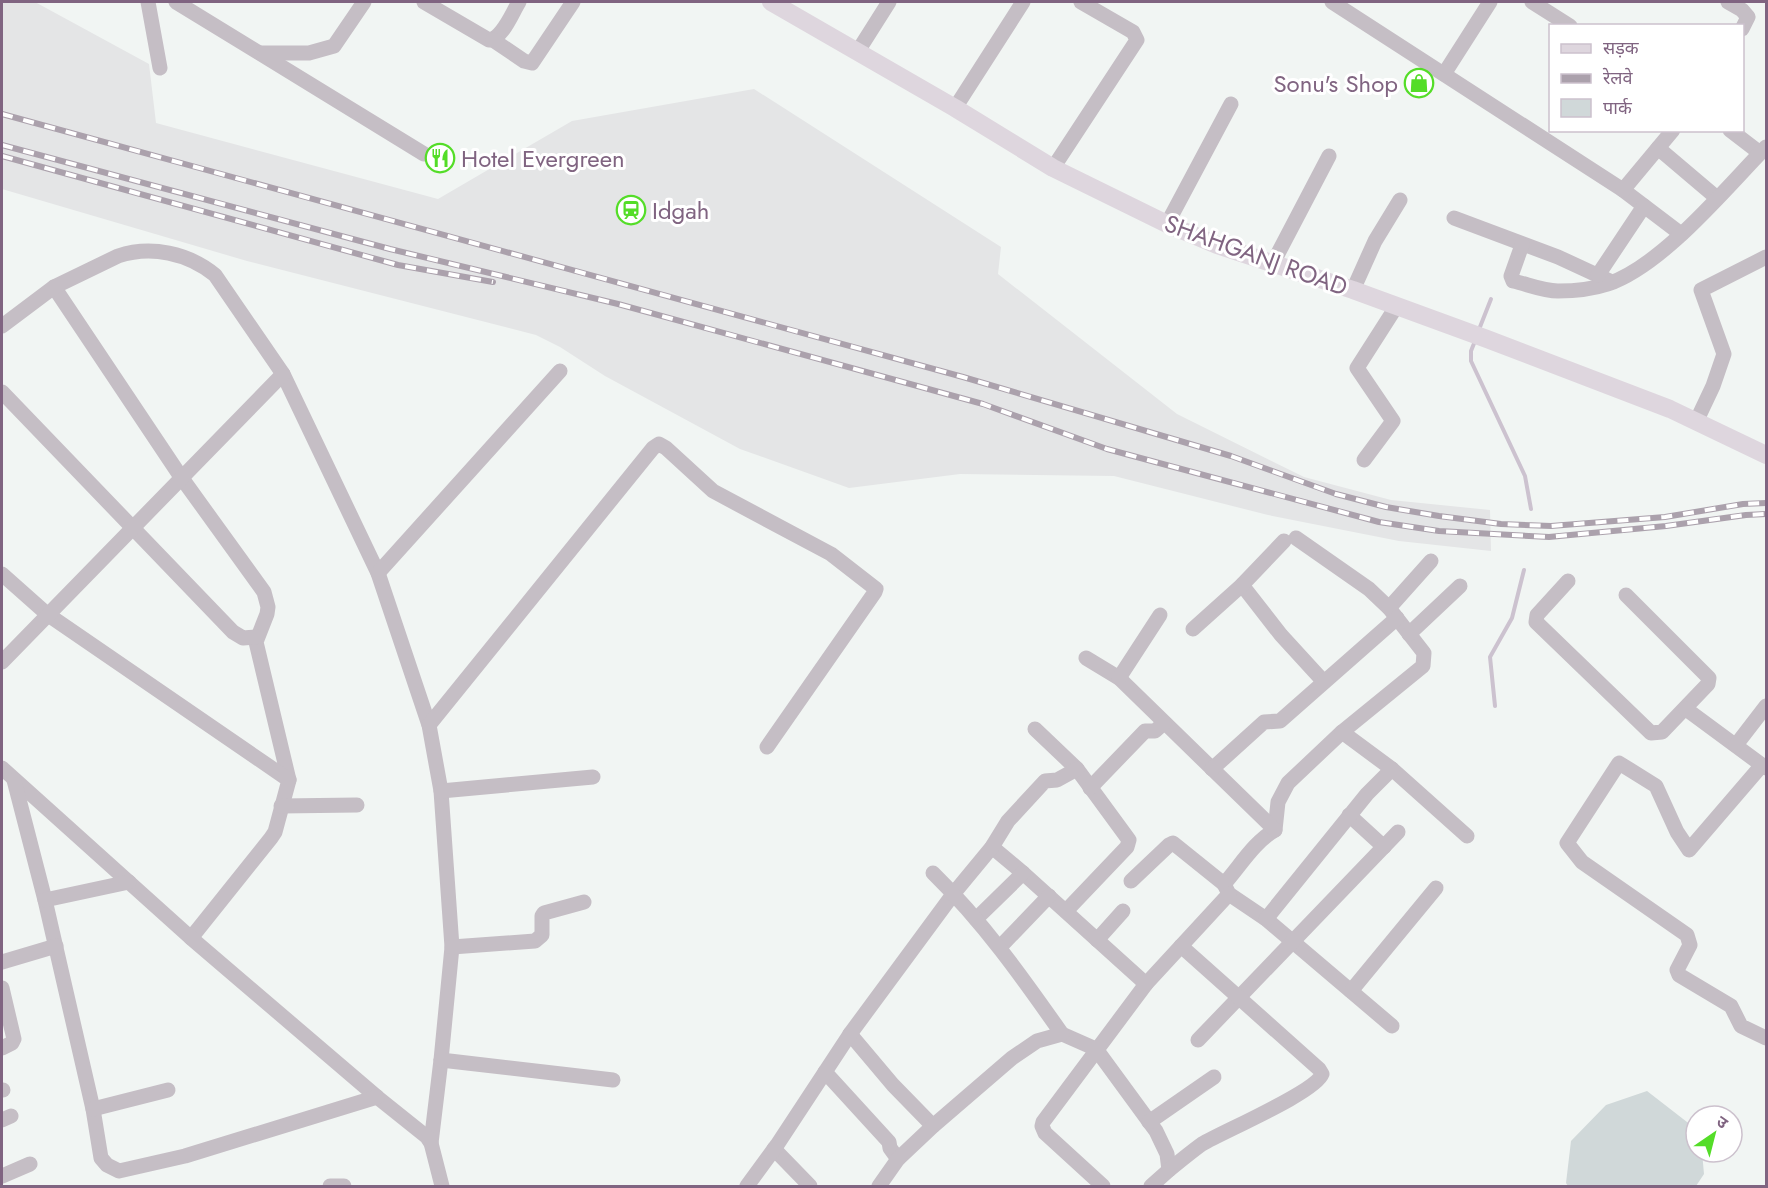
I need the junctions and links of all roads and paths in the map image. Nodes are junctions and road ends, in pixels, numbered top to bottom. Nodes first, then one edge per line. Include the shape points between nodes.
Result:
1 (148, 2) edge
2 (176, 2) edge
3 (364, 2) edge
4 (424, 2) edge
5 (519, 2) edge
6 (573, 2) edge
7 (771, 2) edge
8 (889, 2) edge
9 (1023, 2) edge
10 (1081, 2) edge
11 (1332, 2) edge
12 (1490, 2) edge
13 (1532, 2) edge
14 (1728, 2) edge
15 (1567, 24) edge
16 (1744, 27) edge
17 (493, 40) junction
18 (858, 51) junction
19 (260, 53) junction
20 (160, 68) dead end
21 (1444, 74) junction
22 (1231, 104) dead end
23 (955, 108) junction
24 (1671, 132) edge
25 (1733, 132) edge
26 (1658, 148) junction
27 (1763, 150) edge
28 (424, 154) dead end
29 (1329, 156) dead end
30 (1053, 168) junction
31 (1623, 190) junction
32 (1717, 198) junction
33 (1400, 200) dead end
34 (1644, 206) junction
35 (1454, 218) dead end
36 (1167, 224) junction
37 (1681, 234) junction
38 (1522, 245) junction
39 (1767, 257) edge
40 (1273, 263) junction
41 (1605, 279) junction
42 (54, 287) junction
43 (1353, 290) junction
44 (1396, 307) junction
45 (2, 326) edge
46 (560, 371) dead end
47 (283, 374) junction
48 (2, 392) edge
49 (1696, 422) junction
50 (1767, 455) edge
51 (1364, 460) dead end
52 (181, 477) junction
53 (132, 528) junction
54 (1431, 561) dead end
55 (378, 573) junction
56 (2, 574) edge
57 (1568, 581) dead end
58 (1242, 585) junction
59 (1460, 586) dead end
60 (1626, 595) dead end
61 (1393, 613) junction
62 (47, 614) junction
63 (1160, 615) dead end
64 (1193, 629) dead end
65 (1409, 634) junction
66 (256, 637) junction
67 (1086, 658) dead end
68 (2, 662) edge
69 (1119, 678) junction
70 (1324, 682) junction
71 (1767, 706) edge
72 (1686, 709) junction
73 (1164, 723) junction
74 (429, 724) junction
75 (1035, 729) dead end
76 (1342, 732) junction
77 (1736, 745) junction
78 (767, 747) dead end
79 (1764, 767) edge
80 (2, 768) edge
81 (1212, 768) junction
82 (1077, 769) junction
83 (1392, 769) junction
84 (592, 777) dead end
85 (14, 780) junction
86 (289, 780) junction
87 (1090, 788) junction
88 (441, 791) junction
89 (357, 805) dead end
90 (281, 806) junction
91 (1349, 815) junction
92 (1275, 830) junction
93 (1398, 832) dead end
94 (1467, 836) dead end
95 (992, 847) junction
96 (1384, 847) junction
97 (933, 873) dead end
98 (1023, 873) junction
99 (1131, 881) dead end
100 (129, 882) junction
101 (1436, 888) dead end
102 (1226, 889) junction
103 (954, 893) junction
104 (1049, 896) junction
105 (45, 900) junction
106 (584, 902) dead end
107 (1066, 911) junction
108 (1123, 911) dead end
109 (976, 919) junction
110 (1266, 919) junction
111 (191, 938) junction
112 (1097, 940) junction
113 (1292, 942) junction
114 (56, 946) junction
115 (1181, 946) junction
116 (452, 947) junction
117 (1000, 947) junction
118 (2, 962) edge
119 (1146, 984) junction
120 (2, 988) edge
121 (1351, 991) junction
122 (1240, 998) junction
123 (1392, 1026) dead end
124 (1062, 1034) junction
125 (850, 1035) junction
126 (1765, 1035) edge
127 (1198, 1040) dead end
128 (2, 1048) edge
129 (1096, 1049) junction
130 (441, 1060) junction
131 (825, 1072) junction
132 (1214, 1077) dead end
133 (614, 1080) dead end
134 (168, 1090) dead end
135 (377, 1097) junction
136 (93, 1109) junction
137 (1149, 1122) junction
138 (933, 1126) junction
139 (431, 1143) junction
140 (774, 1149) junction
141 (898, 1159) junction
142 (30, 1164) dead end
143 (1169, 1170) junction
144 (2, 1176) edge
145 (330, 1186) edge
146 (345, 1186) edge
147 (442, 1186) edge
148 (747, 1186) edge
149 (810, 1186) edge
150 (879, 1186) edge
151 (1103, 1186) edge
152 (1151, 1186) edge

1 - 20 street
2 - 19 street
3 - 19 street via 334,46 309,52
4 - 17 street
5 - 17 street
6 - 17 street via 532,63
7 - 18 main road, SHAHGANJ ROAD
8 - 18 street
9 - 23 street
10 - 30 street via 1133,32 1137,39
11 - 21 street
12 - 21 street
13 - 15 street
14 - 16 street via 1748,17
18 - 23 main road, SHAHGANJ ROAD
19 - 28 street
21 - 31 street
22 - 36 street
23 - 30 main road, SHAHGANJ ROAD
24 - 26 street
25 - 27 street
26 - 31 street
26 - 32 street
27 - 32 street
29 - 40 street
30 - 36 main road, SHAHGANJ ROAD
31 - 34 street
32 - 37 street
33 - 43 street via 1375,241
34 - 37 street
34 - 41 street
35 - 38 street
36 - 40 main road, SHAHGANJ ROAD
37 - 41 street via 1636,270
38 - 41 street
38 - 41 street via 1513,280 1557,291 1588,288
39 - 49 street via 1701,290 1724,354
40 - 43 main road, SHAHGANJ ROAD
42 - 45 street
42 - 47 street via 126,253 175,253 215,275
42 - 52 street
43 - 44 main road, SHAHGANJ ROAD
44 - 49 main road, SHAHGANJ ROAD
44 - 51 street via 1358,368 1393,421
46 - 55 street
47 - 52 street
47 - 55 street
48 - 53 street
49 - 50 main road, SHAHGANJ ROAD
52 - 53 street
52 - 66 street via 264,592 267,614
53 - 62 street
53 - 66 street via 233,632 243,638
54 - 61 street
55 - 74 street
56 - 62 street
57 - 72 street via 1535,618 1539,625 1651,734 1662,732
58 - 61 street via 1290,540 1369,589
58 - 64 street
58 - 70 street
59 - 65 street
60 - 72 street via 1708,678 1708,684
61 - 65 street
61 - 70 street
62 - 68 street
62 - 86 street
63 - 69 street
65 - 76 street via 1424,653 1423,666
66 - 86 street
67 - 69 street
69 - 73 street
70 - 81 street via 1280,721 1264,722
71 - 77 street
72 - 77 street
73 - 81 street
73 - 87 street via 1155,731 1145,731
74 - 78 street via 659,444 713,491 831,554 876,589
74 - 88 street
75 - 82 street
76 - 83 street
76 - 92 street via 1283,790
77 - 79 street
79 - 126 street via 1689,850 1656,786 1618,763 1567,844 1582,862 1687,935 1690,945 1678,973 1731,1006 1741,1026
80 - 85 street
81 - 92 street
82 - 87 street
82 - 95 street via 1057,780 1043,782 1019,807
83 - 91 street
83 - 94 street
84 - 88 street
85 - 100 street
85 - 105 street
86 - 90 street
87 - 107 street via 1129,843
88 - 116 street
89 - 90 street
90 - 111 street via 271,838
91 - 96 street
91 - 110 street
92 - 102 street via 1235,868
93 - 96 street
95 - 98 street
95 - 103 street
96 - 113 street
97 - 103 street
98 - 104 street
98 - 109 street
99 - 102 street via 1173,843
100 - 105 street
100 - 111 street
101 - 121 street
102 - 110 street
102 - 115 street
103 - 109 street
103 - 125 street
104 - 107 street
104 - 117 street
105 - 114 street
106 - 116 street via 544,913 542,935 535,941
107 - 112 street
108 - 112 street
109 - 117 street
110 - 113 street
111 - 135 street
112 - 119 street
113 - 121 street
113 - 122 street
114 - 118 street
114 - 136 street
115 - 119 street
115 - 122 street
116 - 130 street
117 - 124 street
119 - 129 street
120 - 128 street via 14,1039
121 - 123 street
122 - 127 street
122 - 143 street via 1320,1069 1322,1077 1268,1111 1200,1146
124 - 129 street
124 - 138 street via 1037,1041 1012,1058
125 - 131 street
125 - 138 street
129 - 137 street
129 - 151 street via 1042,1126
130 - 133 street
130 - 139 street
131 - 140 street
131 - 141 street via 889,1142
132 - 137 street
134 - 136 street
135 - 136 street via 185,1156 119,1171 102,1158
135 - 139 street
137 - 143 street via 1167,1154
138 - 141 street
139 - 147 street
140 - 148 street
140 - 149 street
141 - 150 street
142 - 144 street
143 - 152 street
145 - 146 street

